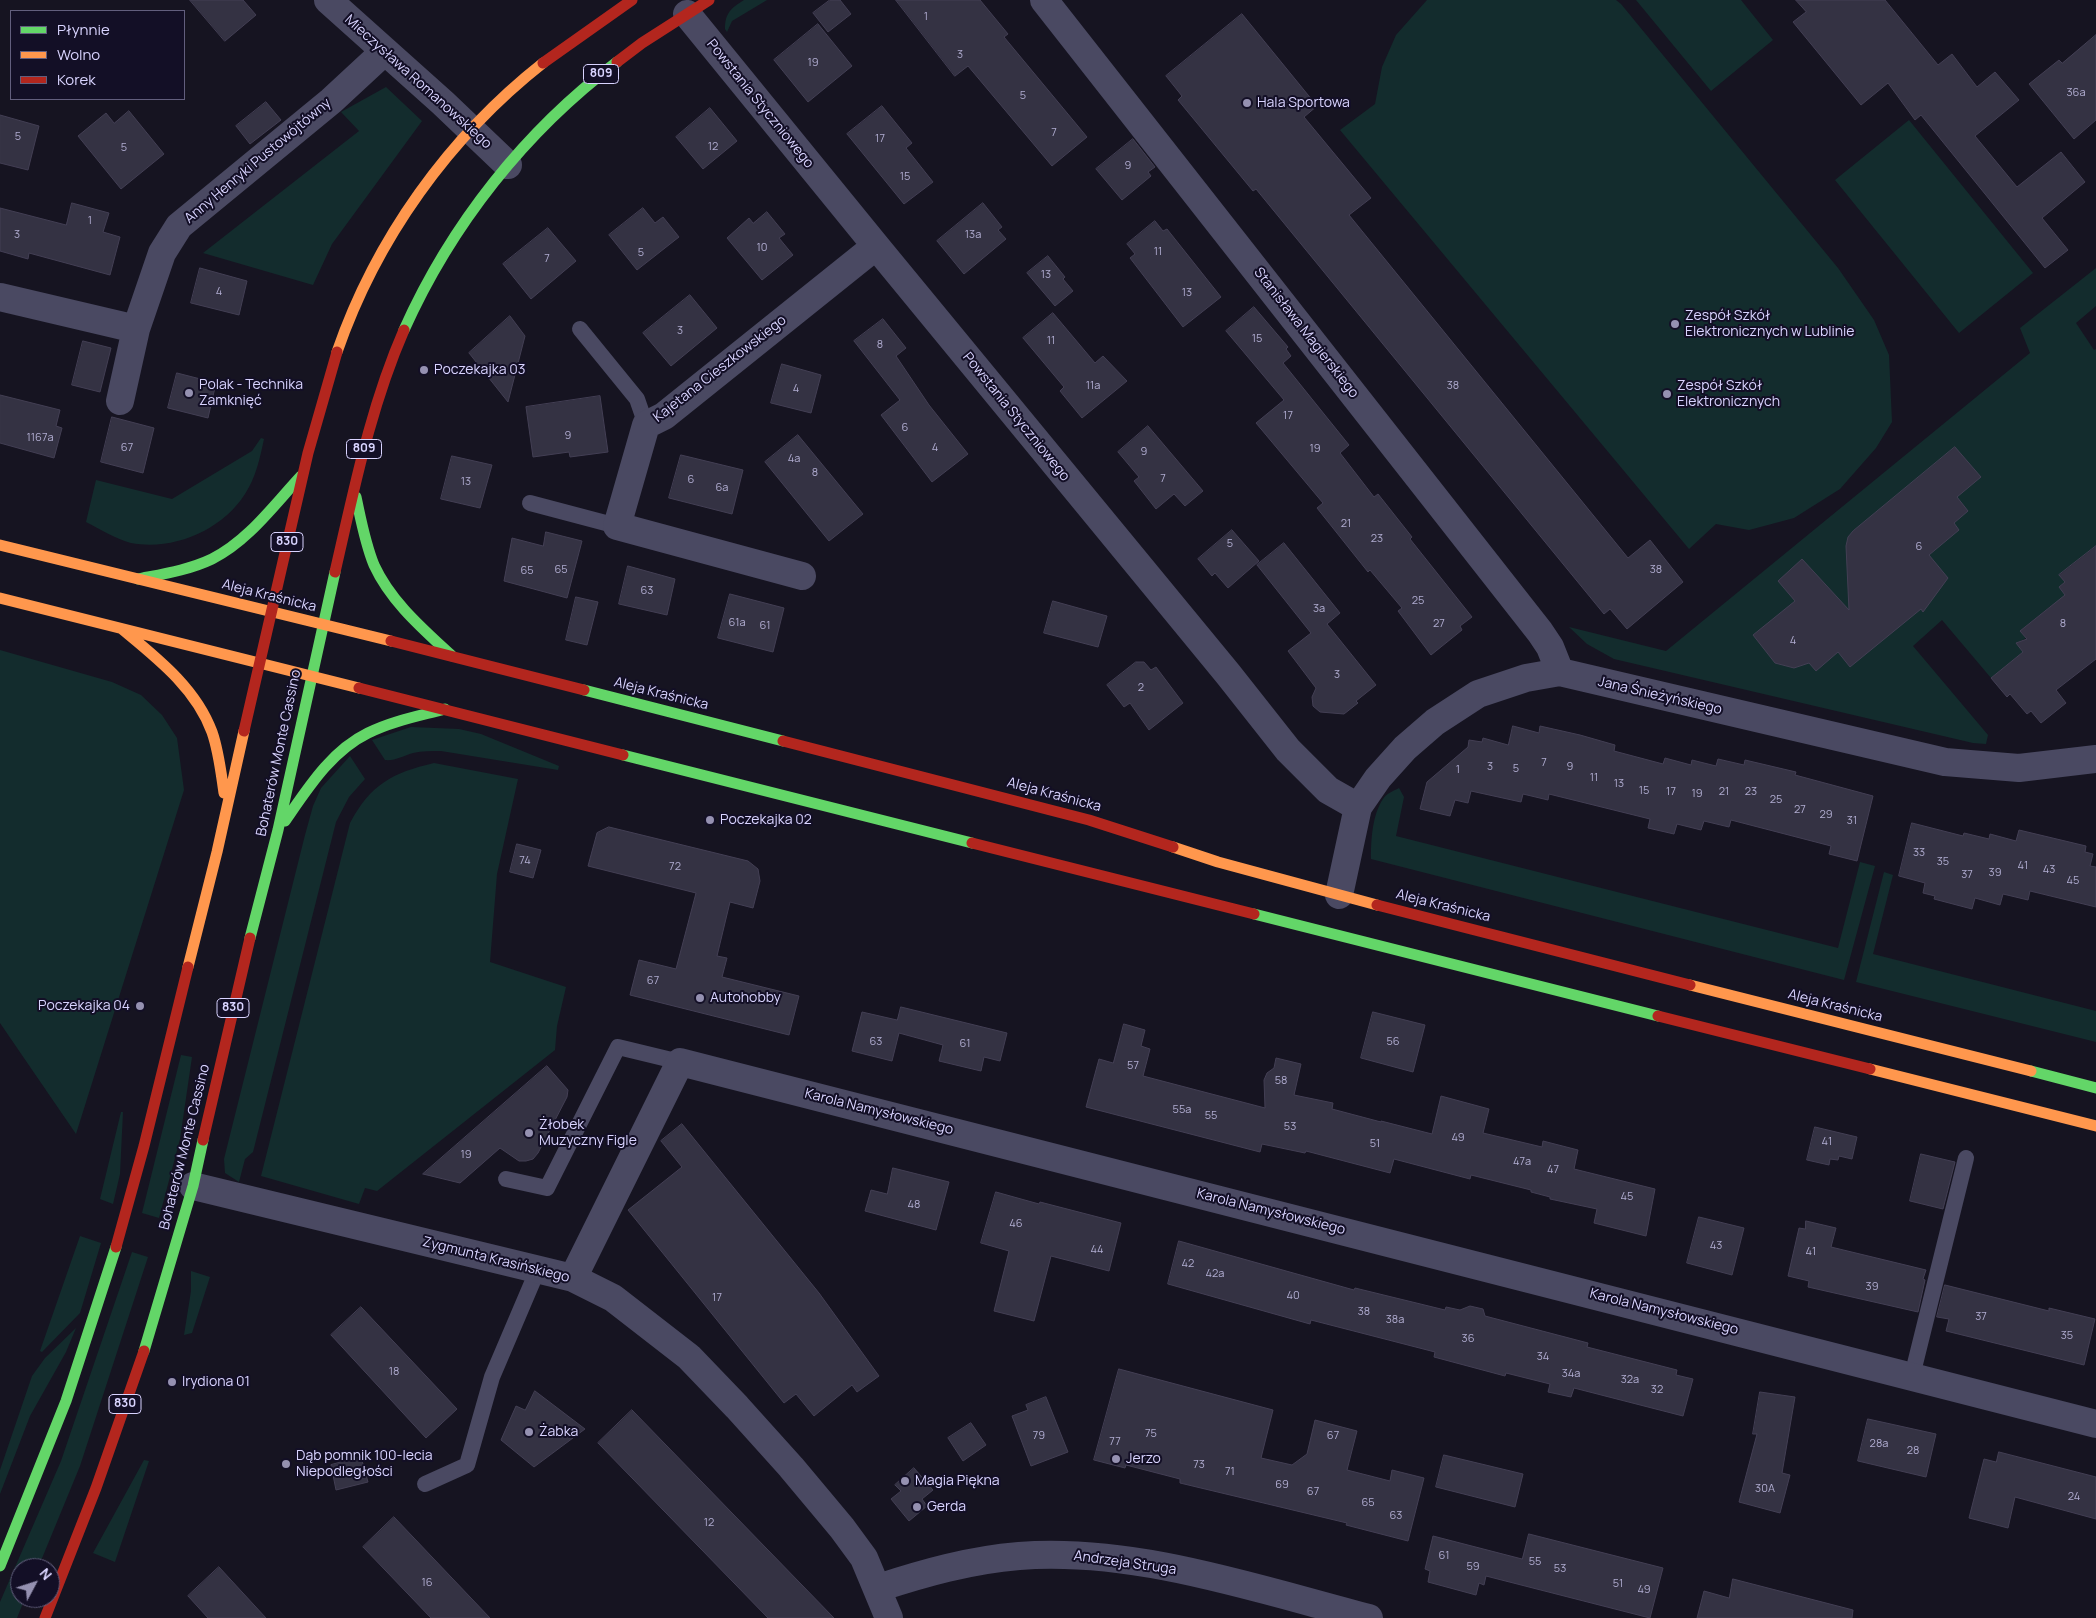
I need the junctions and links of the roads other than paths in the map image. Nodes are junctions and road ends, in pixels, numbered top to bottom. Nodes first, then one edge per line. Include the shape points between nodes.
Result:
1 (328, 0) edge
2 (632, 0) edge
3 (1044, 0) edge
4 (698, 7) edge
5 (385, 51) junction
6 (470, 129) junction
7 (508, 165) junction
8 (876, 246) junction
9 (0, 297) edge
10 (136, 329) junction
11 (580, 329) dead end
12 (120, 401) dead end
13 (646, 426) junction
14 (304, 473) junction
15 (355, 491) junction
16 (530, 503) dead end
17 (617, 526) junction
18 (0, 546) edge
19 (802, 576) dead end
20 (138, 580) junction
21 (0, 598) edge
22 (271, 612) junction
23 (322, 625) junction
24 (122, 629) junction
25 (452, 656) junction
26 (260, 662) junction
27 (1560, 672) junction
28 (311, 677) junction
29 (445, 709) junction
30 (2096, 759) edge
31 (1358, 807) junction
32 (226, 811) junction
33 (278, 830) junction
34 (1339, 895) junction
35 (680, 1062) junction
36 (2096, 1088) edge
37 (2096, 1126) edge
38 (1966, 1158) dead end
39 (506, 1180) dead end
40 (193, 1186) junction
41 (538, 1269) junction
42 (573, 1278) junction
43 (1912, 1376) junction
44 (2096, 1424) edge
45 (425, 1484) dead end
46 (0, 1566) edge
47 (878, 1588) junction
48 (49, 1616) edge
49 (889, 1618) edge
50 (1369, 1618) edge

1 - 5 street, Mieczysława Romanowskiego
2 - 6 main road via 556,53
3 - 27 street, Stanisława Magierskiego via 1540,632
4 - 7 main road, Bohaterów Monte Cassino / 809 via 582,88
4 - 8 street, Powstania Styczniowego
5 - 6 street, Mieczysława Romanowskiego
5 - 10 street, Anny Henryki Pustowójtówny via 331,101 179,226 162,253
6 - 7 street, Mieczysława Romanowskiego
6 - 14 main road via 411,204 366,285 332,366
7 - 15 main road, Bohaterów Monte Cassino / 809 via 446,250 411,315 380,387
8 - 13 street, Kajetana Cieszkowskiego via 664,416
8 - 31 street, Powstania Styczniowego via 1288,750 1328,790
9 - 10 street
10 - 12 street, Anny Henryki Pustowójtówny
11 - 13 lane via 637,399
13 - 17 street, Kajetana Cieszkowskiego
14 - 20 main road via 248,533 217,556 198,565
14 - 22 main road, 830
15 - 23 main road, Bohaterów Monte Cassino / 809
15 - 25 main road via 368,545 380,575 399,603
16 - 17 lane
17 - 19 street
18 - 20 main road, Aleja Kraśnicka
20 - 22 main road, Aleja Kraśnicka
21 - 24 main road
22 - 23 main road, Aleja Kraśnicka
22 - 26 main road, 830
23 - 25 main road, Aleja Kraśnicka
23 - 28 main road, Bohaterów Monte Cassino / 809
24 - 26 main road
24 - 32 main road via 158,659 202,711 219,755
25 - 34 main road, Aleja Kraśnicka via 1071,815 1218,862
26 - 28 main road
26 - 32 main road, 830
27 - 30 street, Jana Śnieżyńskiego via 1945,762 2020,768
27 - 31 street, Jana Śnieżyńskiego via 1526,678 1478,694 1435,722 1384,771
28 - 29 main road
28 - 33 main road, Bohaterów Monte Cassino / 830
29 - 33 main road via 390,725 356,740 335,756 310,784
29 - 37 main road
31 - 34 street, Jana Śnieżyńskiego
32 - 46 main road, 830 via 121,1234 59,1420
33 - 40 main road, Bohaterów Monte Cassino / 830 via 241,973
34 - 36 main road, Aleja Kraśnicka
35 - 39 lane via 618,1047 547,1188
35 - 42 street
35 - 43 street, Karola Namysłowskiego
38 - 43 lane
40 - 41 street, Zygmunta Krasińskiego
40 - 48 main road, Bohaterów Monte Cassino / 830 via 150,1334
41 - 42 street, Zygmunta Krasińskiego
41 - 45 lane via 492,1377 467,1465
42 - 47 street, Zygmunta Krasińskiego via 613,1298 689,1357 791,1467 842,1528 864,1558
43 - 44 street, Karola Namysłowskiego
47 - 49 street, Zygmunta Krasińskiego
47 - 50 street, Andrzeja Struga via 966,1563 1019,1556 1067,1556 1123,1560 1199,1574

